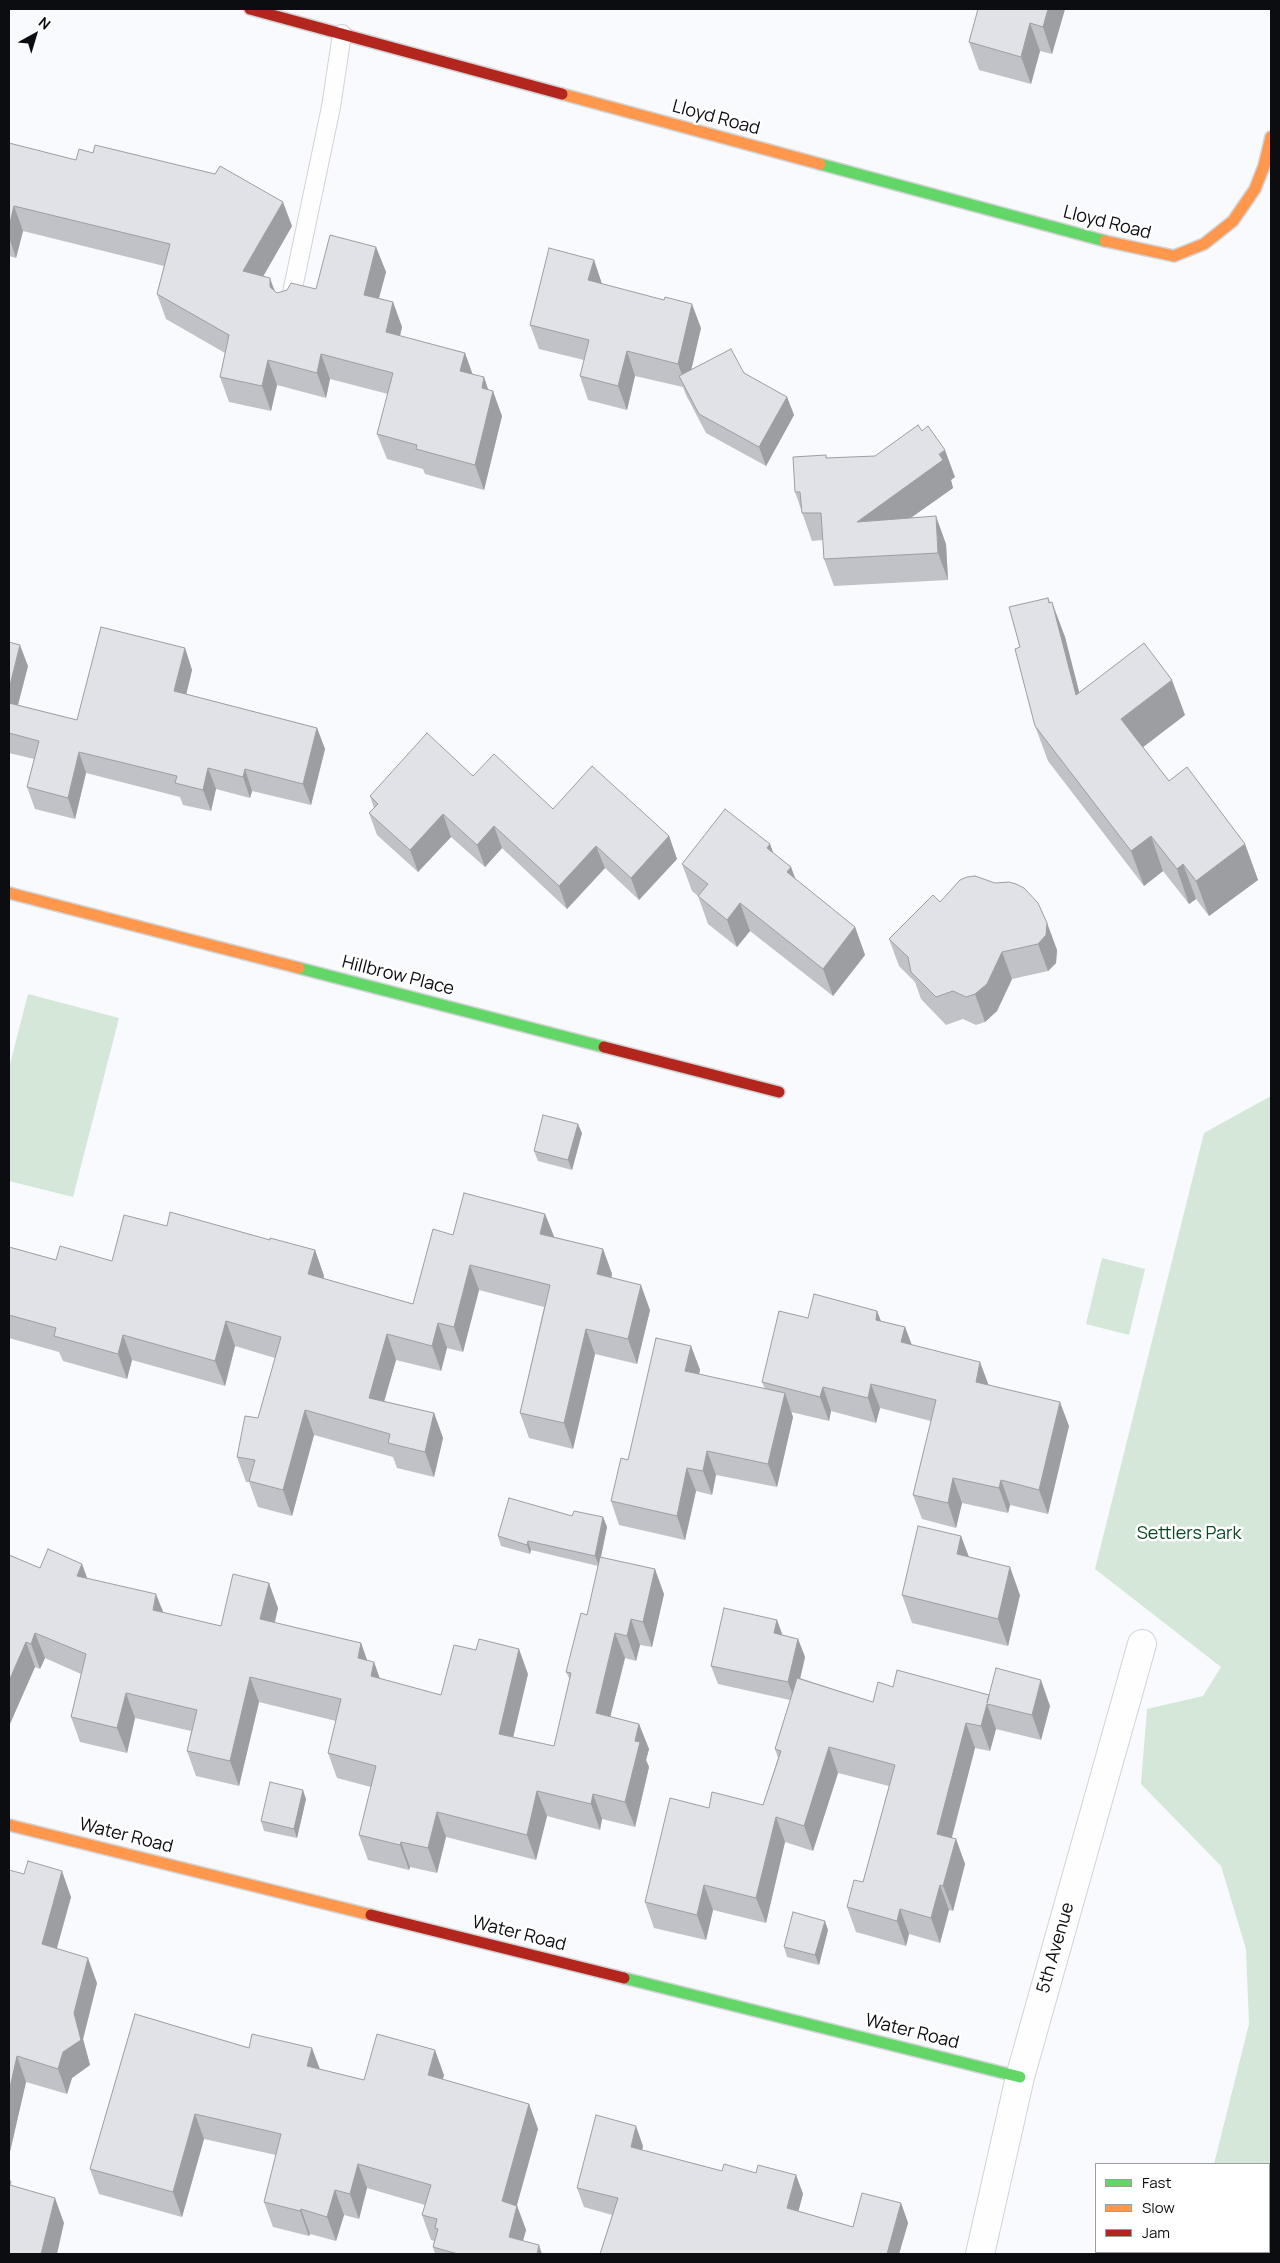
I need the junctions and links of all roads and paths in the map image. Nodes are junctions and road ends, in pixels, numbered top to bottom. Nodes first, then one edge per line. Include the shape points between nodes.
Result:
1 (250, 9) edge
2 (342, 34) junction
3 (1271, 137) edge
4 (289, 308) edge
5 (9, 894) edge
6 (779, 1092) dead end
7 (1142, 1644) dead end
8 (9, 1825) edge
9 (1020, 2077) junction
10 (980, 2254) edge

1 - 2 street, Lloyd Road
2 - 3 street, Lloyd Road via 1126,247 1174,256 1204,244 1233,221 1255,189
2 - 4 lane via 331,107
5 - 6 street, Hillbrow Place
7 - 9 street, 5th Avenue
8 - 9 street, Water Road
9 - 10 street, 5th Avenue

